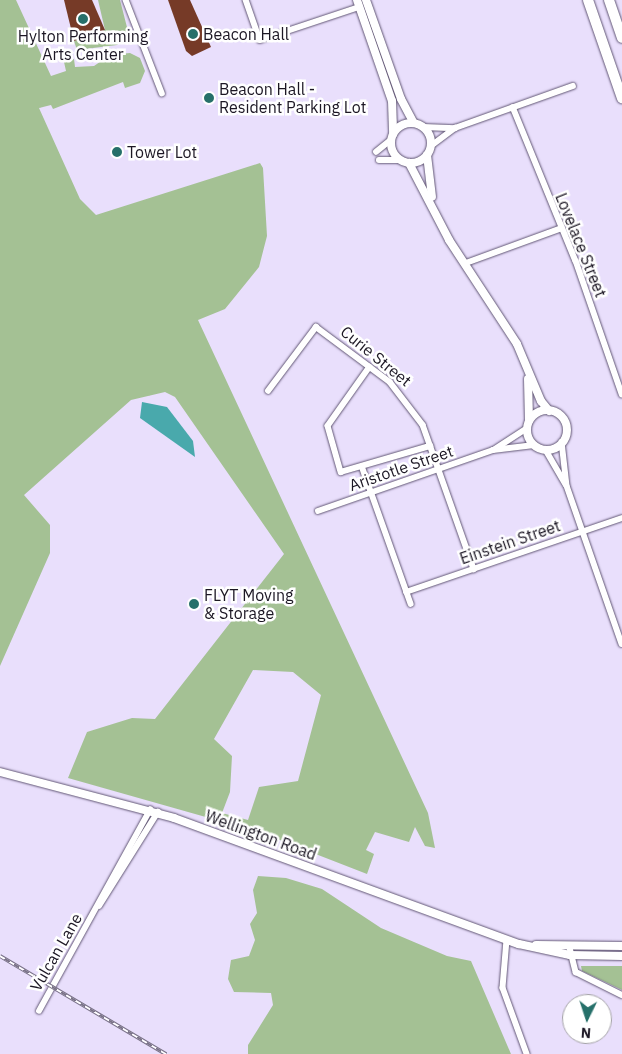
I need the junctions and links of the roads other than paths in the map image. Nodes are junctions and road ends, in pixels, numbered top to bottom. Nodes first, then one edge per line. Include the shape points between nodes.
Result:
1 (126, 0) edge
2 (246, 0) edge
3 (366, 0) edge
4 (588, 0) edge
5 (609, 0) edge
6 (358, 3) edge
7 (622, 38) edge
8 (573, 86) dead end
9 (162, 93) dead end
10 (622, 98) edge
11 (513, 108) junction
12 (414, 123) junction
13 (423, 127) junction
14 (455, 128) junction
15 (392, 137) junction
16 (431, 146) junction
17 (376, 152) dead end
18 (427, 155) junction
19 (379, 160) dead end
20 (401, 160) junction
21 (409, 163) junction
22 (433, 201) junction
23 (562, 228) junction
24 (466, 264) junction
25 (370, 367) junction
26 (528, 370) junction
27 (268, 391) dead end
28 (622, 394) edge
29 (549, 411) junction
30 (528, 425) junction
31 (562, 442) junction
32 (534, 445) junction
33 (430, 446) junction
34 (493, 450) junction
35 (546, 450) junction
36 (363, 469) junction
37 (438, 470) junction
38 (567, 486) junction
39 (371, 493) junction
40 (318, 511) dead end
41 (622, 518) edge
42 (583, 531) junction
43 (474, 569) junction
44 (406, 592) junction
45 (411, 604) dead end
46 (622, 644) edge
47 (0, 772) edge
48 (154, 811) junction
49 (507, 940) junction
50 (622, 946) edge
51 (570, 951) junction
52 (622, 956) edge
53 (622, 995) edge
54 (38, 1011) dead end
55 (527, 1054) edge

1 - 9 street
2 - 6 street via 260,40
3 - 12 street via 401,99
4 - 10 highway
5 - 7 highway
6 - 15 street via 392,102
8 - 11 street
11 - 14 street
11 - 23 street, Lovelace Street
12 - 13 street
12 - 15 street via 402,125
13 - 14 street
13 - 16 street
14 - 16 street
15 - 17 street
15 - 20 street
16 - 18 street
18 - 21 street
18 - 22 street
19 - 20 street
20 - 21 street
21 - 22 street
22 - 24 street
23 - 24 street
23 - 28 street, Lovelace Street
24 - 26 street via 518,344
25 - 27 street, Curie Street via 316,327
25 - 33 street, Curie Street via 406,397
25 - 36 street via 326,432 341,472
26 - 29 street
26 - 30 street
29 - 30 street via 538,412
29 - 31 street via 566,424
30 - 32 street
30 - 34 street, Aristotle Street
31 - 35 street
31 - 38 street
32 - 34 street, Aristotle Street
32 - 35 street
33 - 36 street
33 - 37 street, Curie Street
34 - 37 street, Aristotle Street
35 - 38 street
36 - 39 street
37 - 39 street, Aristotle Street
37 - 43 street, Curie Street
38 - 42 street
39 - 40 street, Aristotle Street
39 - 44 street
41 - 42 street, Einstein Street
42 - 43 street, Einstein Street
42 - 46 street
43 - 44 street, Einstein Street
44 - 45 street
47 - 48 street, Wellington Road
48 - 49 street, Wellington Road
48 - 54 street, Vulcan Lane via 111,892 98,907
49 - 51 street, Wellington Road
49 - 55 street via 503,988
50 - 51 street, Wellington Road
51 - 52 street, Wellington Road
51 - 53 street via 581,976

